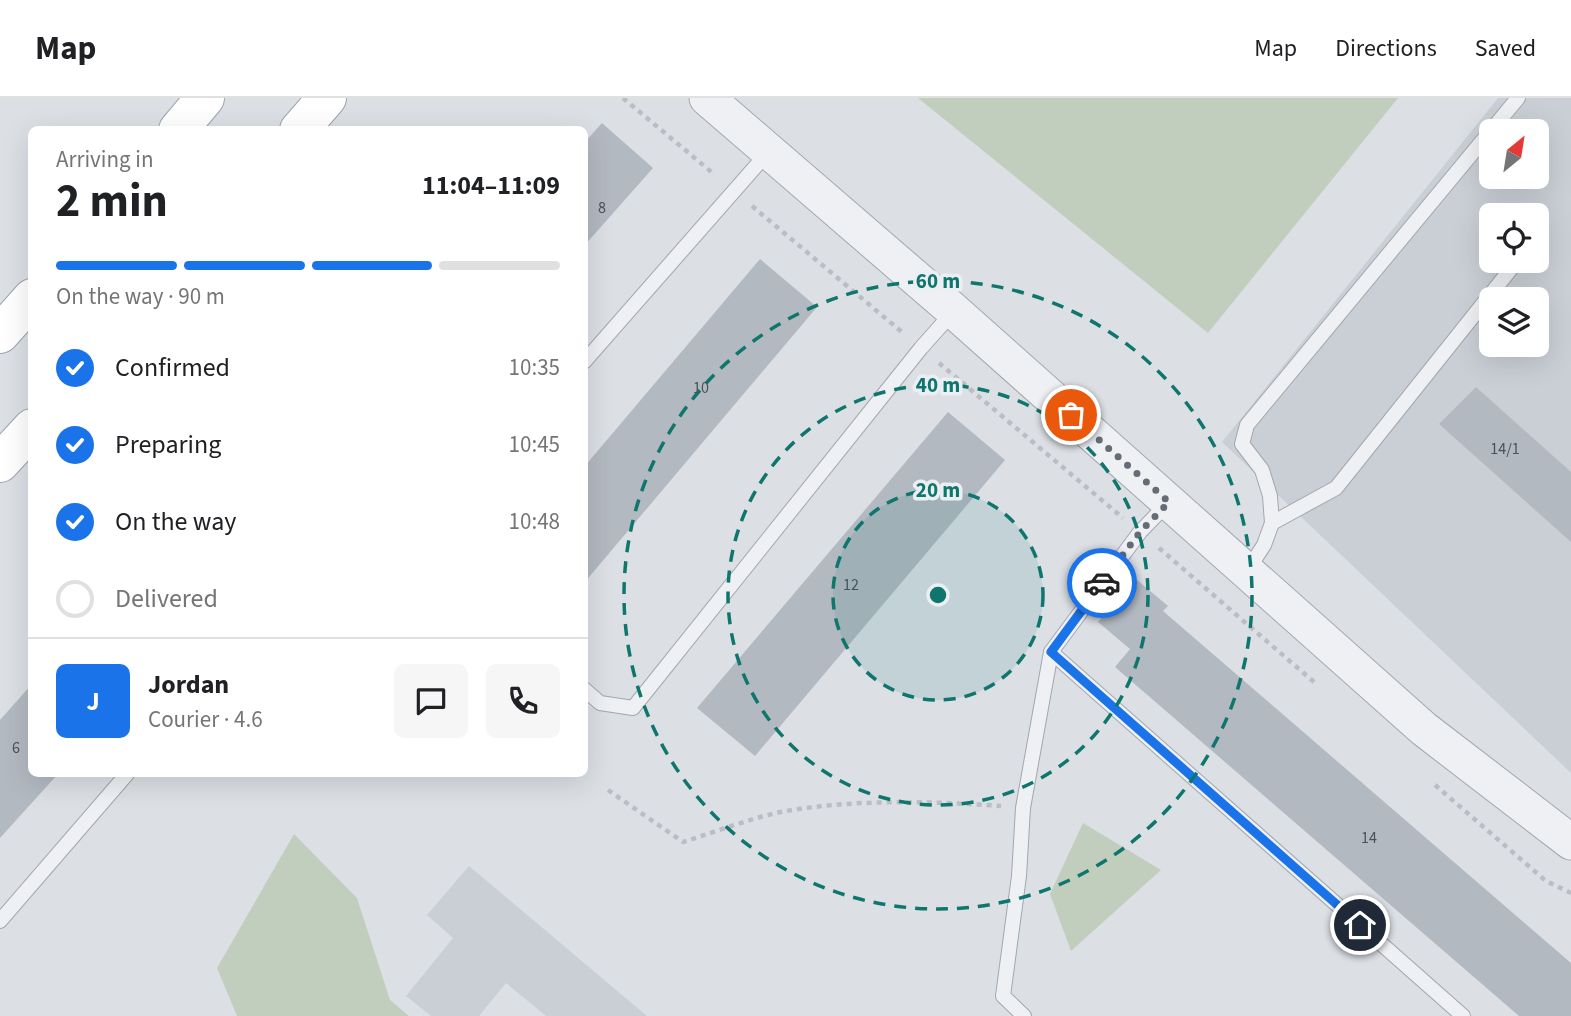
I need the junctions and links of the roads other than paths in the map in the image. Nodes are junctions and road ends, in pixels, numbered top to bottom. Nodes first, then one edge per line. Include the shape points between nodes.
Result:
1 (205, 98) edge
2 (327, 98) edge
3 (707, 98) edge
4 (1518, 98) edge
5 (181, 126) edge
6 (302, 126) edge
7 (770, 150) junction
8 (1508, 273) edge
9 (28, 302) edge
10 (954, 311) junction
11 (0, 334) edge
12 (588, 357) edge
13 (28, 432) edge
14 (0, 463) edge
15 (1169, 502) junction
16 (1272, 523) junction
17 (1247, 572) junction
18 (1051, 652) junction
19 (588, 692) edge
20 (124, 777) edge
21 (1571, 842) edge
22 (0, 921) edge
23 (1024, 1016) edge
24 (1463, 1016) edge

1 - 5 main road
2 - 6 main road
3 - 7 street
4 - 16 lane via 1247,425 1242,444 1262,470
7 - 10 street
7 - 12 lane
8 - 16 lane via 1336,488
9 - 11 main road
10 - 15 street
10 - 19 lane via 634,708 600,703
13 - 14 main road
15 - 17 street
15 - 18 lane via 1140,532
16 - 17 lane
17 - 21 street via 1424,729
18 - 23 lane via 1023,808 1003,996
18 - 24 lane
20 - 22 lane

